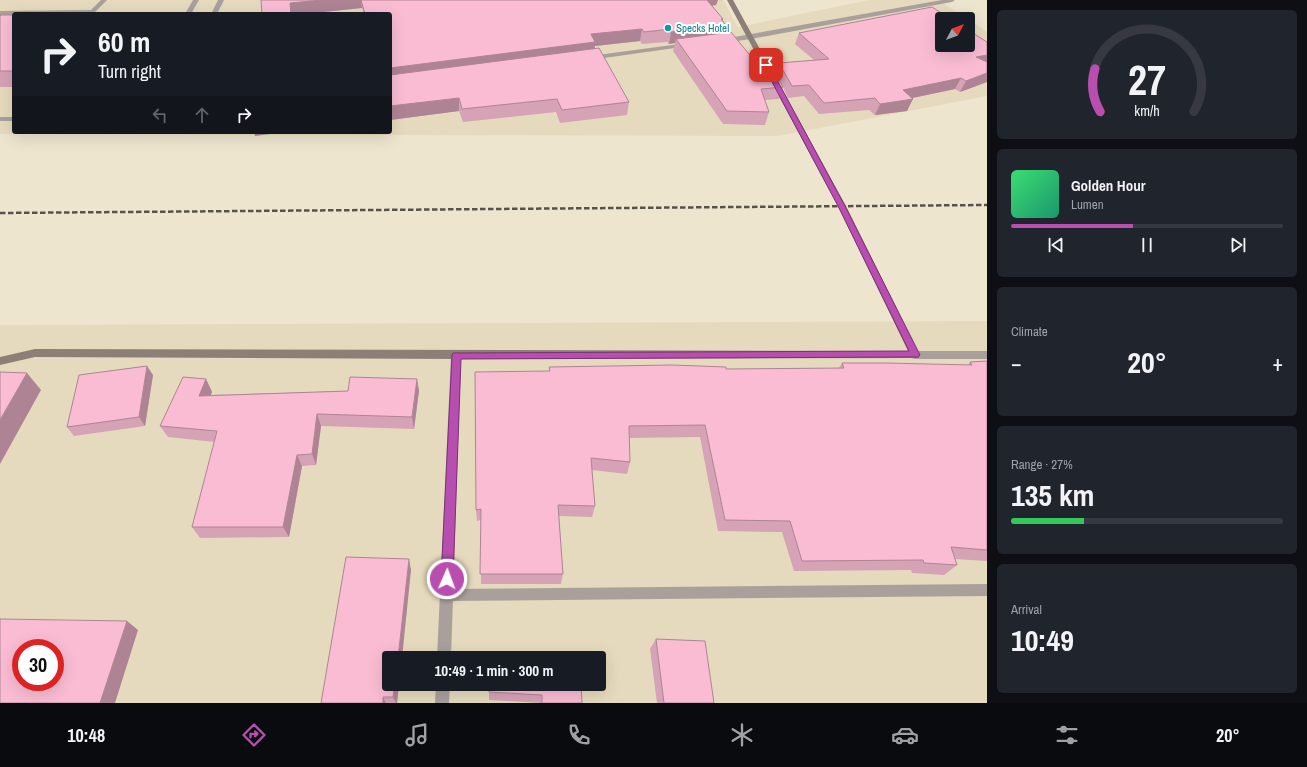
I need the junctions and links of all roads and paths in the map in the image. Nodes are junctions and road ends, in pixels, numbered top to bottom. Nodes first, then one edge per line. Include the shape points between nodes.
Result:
1 (104, 0) edge
2 (196, 0) edge
3 (221, 0) edge
4 (730, 0) edge
5 (952, 0) edge
6 (93, 12) edge
7 (189, 12) edge
8 (215, 12) edge
9 (0, 13) edge
10 (12, 13) edge
11 (751, 37) junction
12 (712, 42) edge
13 (696, 44) edge
14 (586, 59) edge
15 (0, 119) edge
16 (12, 119) edge
17 (456, 355) junction
18 (915, 355) junction
19 (987, 355) edge
20 (0, 361) edge
21 (987, 590) edge
22 (447, 595) junction
23 (444, 651) edge
24 (443, 691) edge
25 (442, 703) edge

1 - 6 street
2 - 7 street
3 - 8 street
4 - 11 main road
5 - 11 street
9 - 10 street
11 - 12 street
11 - 18 main road via 842,206
13 - 14 street
15 - 16 street
17 - 18 main road
17 - 20 main road via 35,353
17 - 22 street
18 - 19 street
21 - 22 street
22 - 23 street
24 - 25 street

